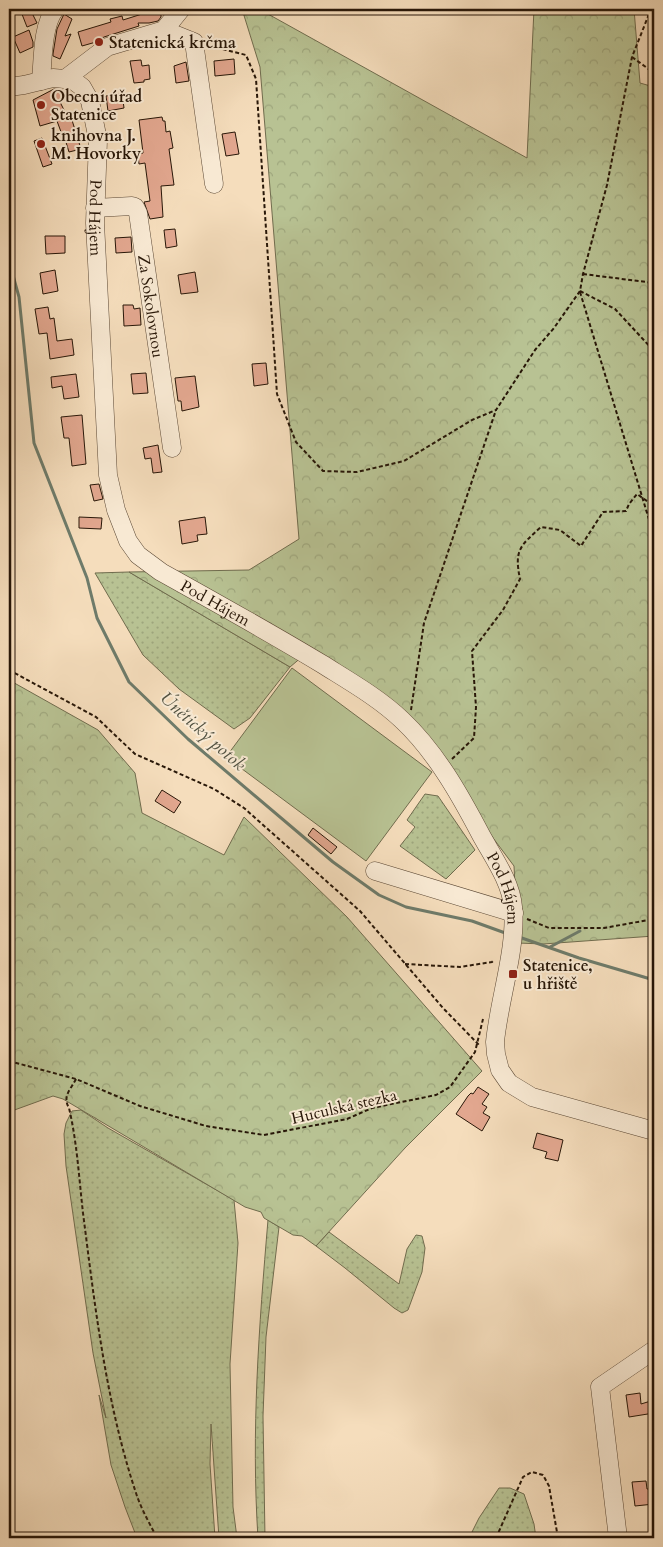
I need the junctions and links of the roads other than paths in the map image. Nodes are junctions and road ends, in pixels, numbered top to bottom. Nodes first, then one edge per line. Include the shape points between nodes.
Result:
1 (55, 9) edge
2 (181, 9) edge
3 (164, 30) junction
4 (65, 79) junction
5 (42, 81) junction
6 (9, 87) edge
7 (214, 184) dead end
8 (95, 208) junction
9 (172, 448) dead end
10 (375, 871) dead end
11 (516, 918) junction
12 (654, 1130) edge
13 (654, 1350) edge
14 (618, 1538) edge

1 - 5 street via 47,27
2 - 3 street
3 - 4 street via 107,47
3 - 7 street via 194,42
4 - 5 street
4 - 8 street, Pod Hájem via 85,90 92,108 98,140
5 - 6 street
8 - 9 street, Za Sokolovnou via 132,206 138,213
8 - 11 street, Pod Hájem via 106,466 116,510 132,548 161,572 348,680 409,727 442,768 478,829 503,875
10 - 11 street
11 - 12 street, Pod Hájem via 497,1031 496,1056 500,1070 509,1083 532,1097
13 - 14 street via 600,1387

